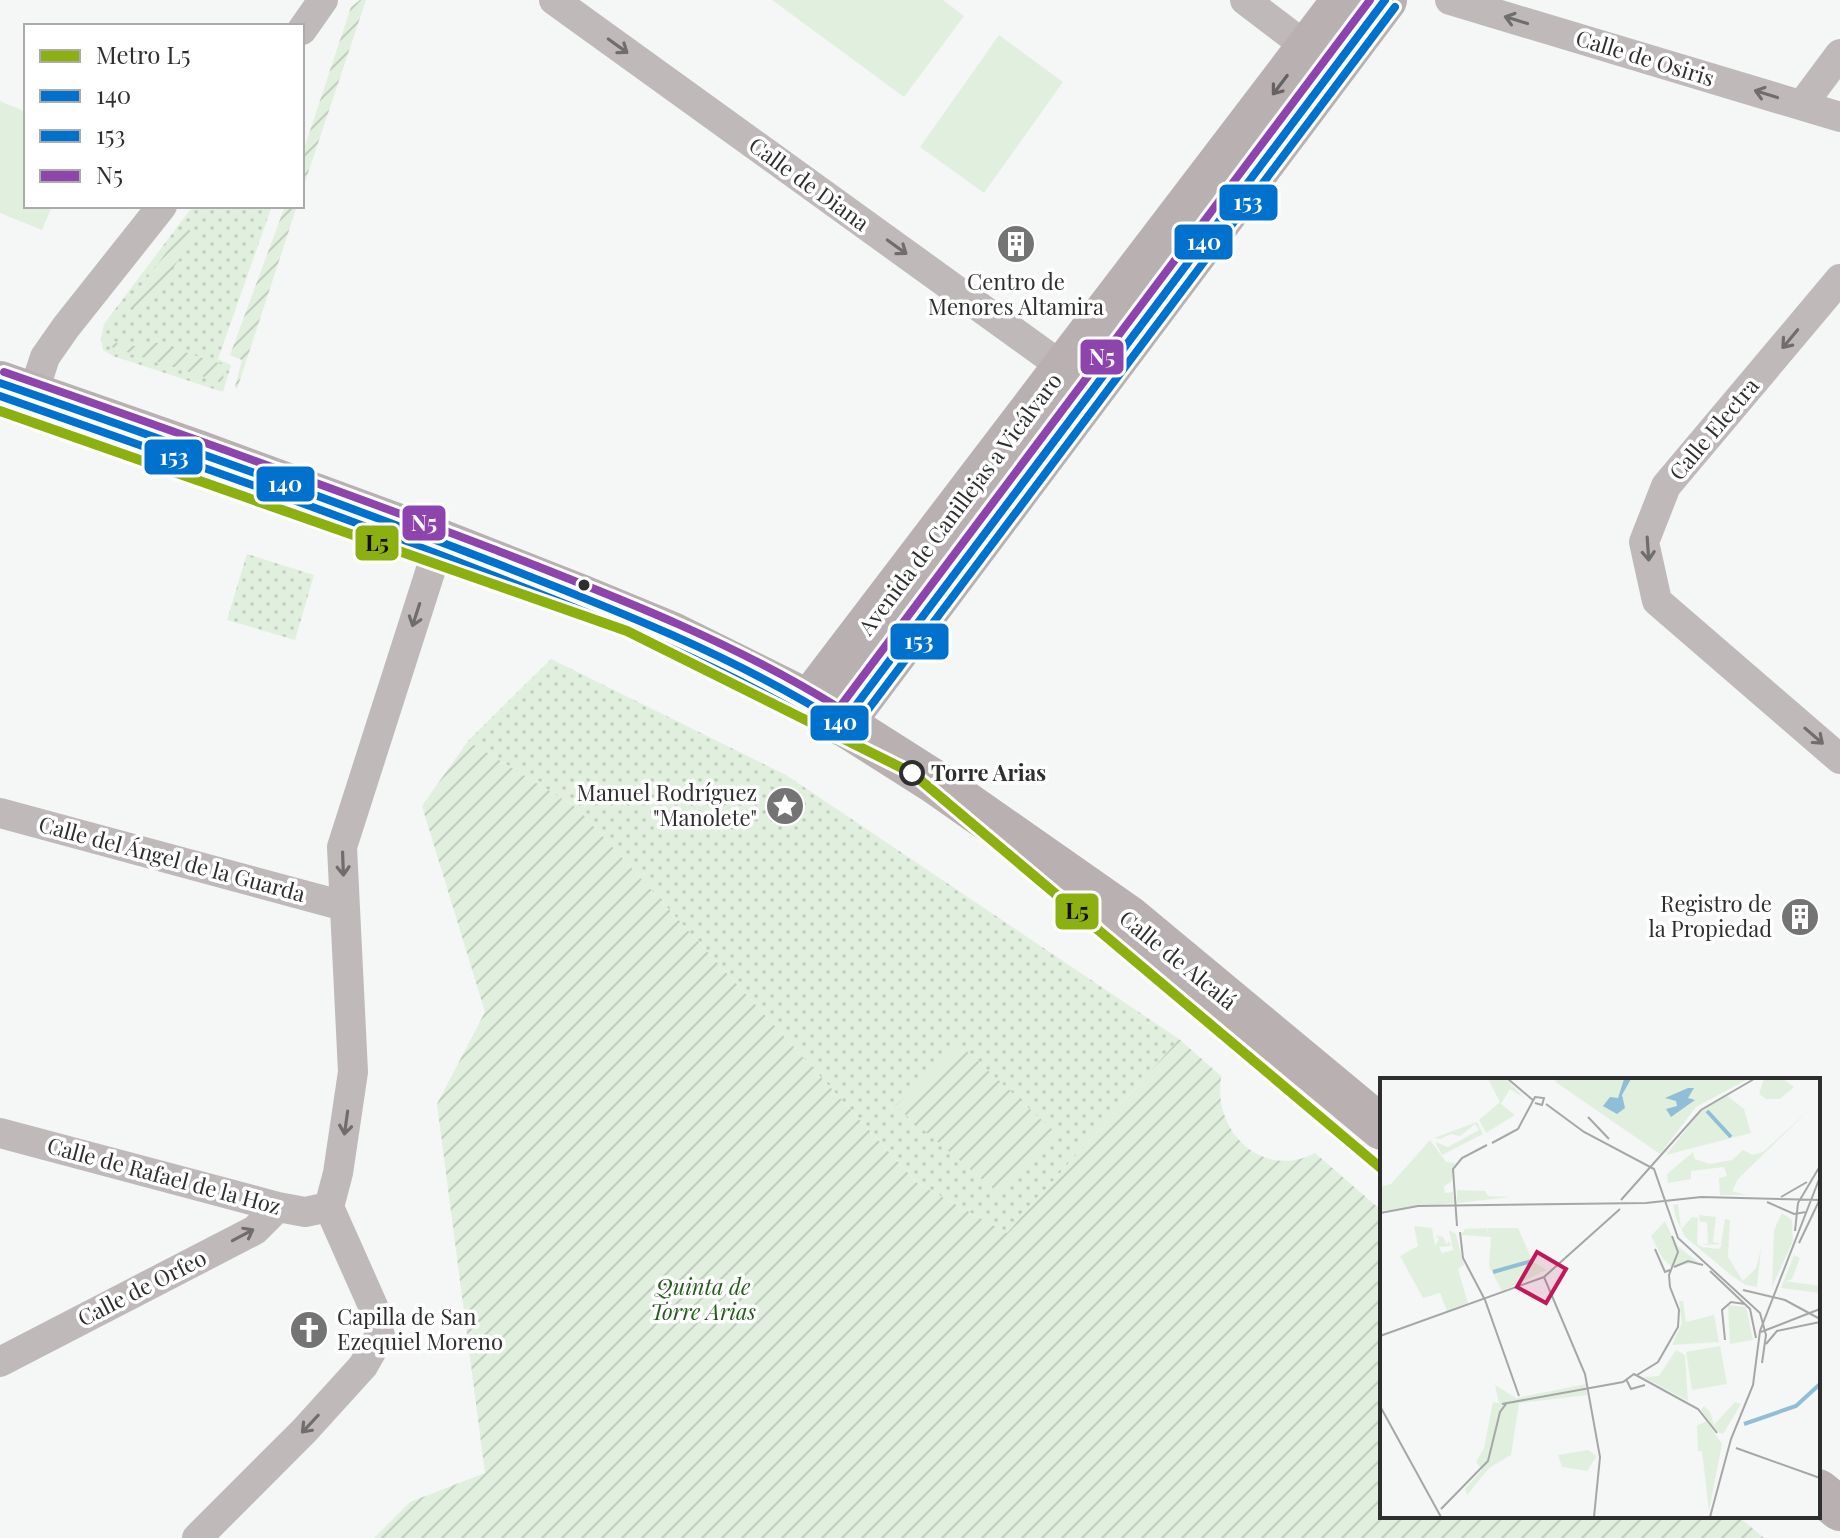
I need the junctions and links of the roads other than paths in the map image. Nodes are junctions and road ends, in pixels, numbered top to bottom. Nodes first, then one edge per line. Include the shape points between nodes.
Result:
1 (303, 0) edge
2 (323, 0) edge
3 (554, 0) edge
4 (1245, 0) edge
5 (1344, 0) edge
6 (1385, 0) edge
7 (1450, 0) edge
8 (302, 24) edge
9 (304, 27) edge
10 (1308, 48) junction
11 (1840, 54) edge
12 (1802, 105) junction
13 (1840, 117) edge
14 (160, 208) edge
15 (1840, 279) edge
16 (1064, 368) junction
17 (16, 388) edge
18 (440, 541) junction
19 (826, 713) junction
20 (1840, 759) edge
21 (0, 813) edge
22 (344, 906) junction
23 (1380, 1126) edge
24 (0, 1133) edge
25 (278, 1207) junction
26 (329, 1207) junction
27 (0, 1362) edge
28 (1820, 1493) edge
29 (1840, 1509) edge
30 (197, 1538) edge

1 - 8 street
2 - 9 street
3 -> 16 street, Calle de Diana
4 - 10 street
5 - 10 main road, Avenida de Canillejas a Vicálvaro
6 - 19 main road, Avenida de Canillejas a Vicálvaro
12 -> 7 street, Calle de Osiris
10 -> 16 main road, Avenida de Canillejas a Vicálvaro
11 - 12 street
12 - 13 street, Calle de Osiris
14 - 17 street
15 -> 20 street, Calle Electra via 1666,486 1644,542 1657,601
16 - 19 main road, Avenida de Canillejas a Vicálvaro
17 - 18 main road, Calle de Alcalá
18 - 19 main road, Calle de Alcalá via 670,633
18 -> 22 street via 342,847
19 - 23 main road, Calle de Alcalá via 1128,917
21 - 22 street, Calle del Ángel de la Guarda
22 -> 26 street via 353,1072
24 - 25 street, Calle de Rafael de la Hoz
25 - 26 street, Calle de Rafael de la Hoz via 305,1212
27 -> 25 street, Calle de Orfeo via 255,1230
26 -> 30 street via 373,1306 380,1336 363,1366
28 - 29 main road

